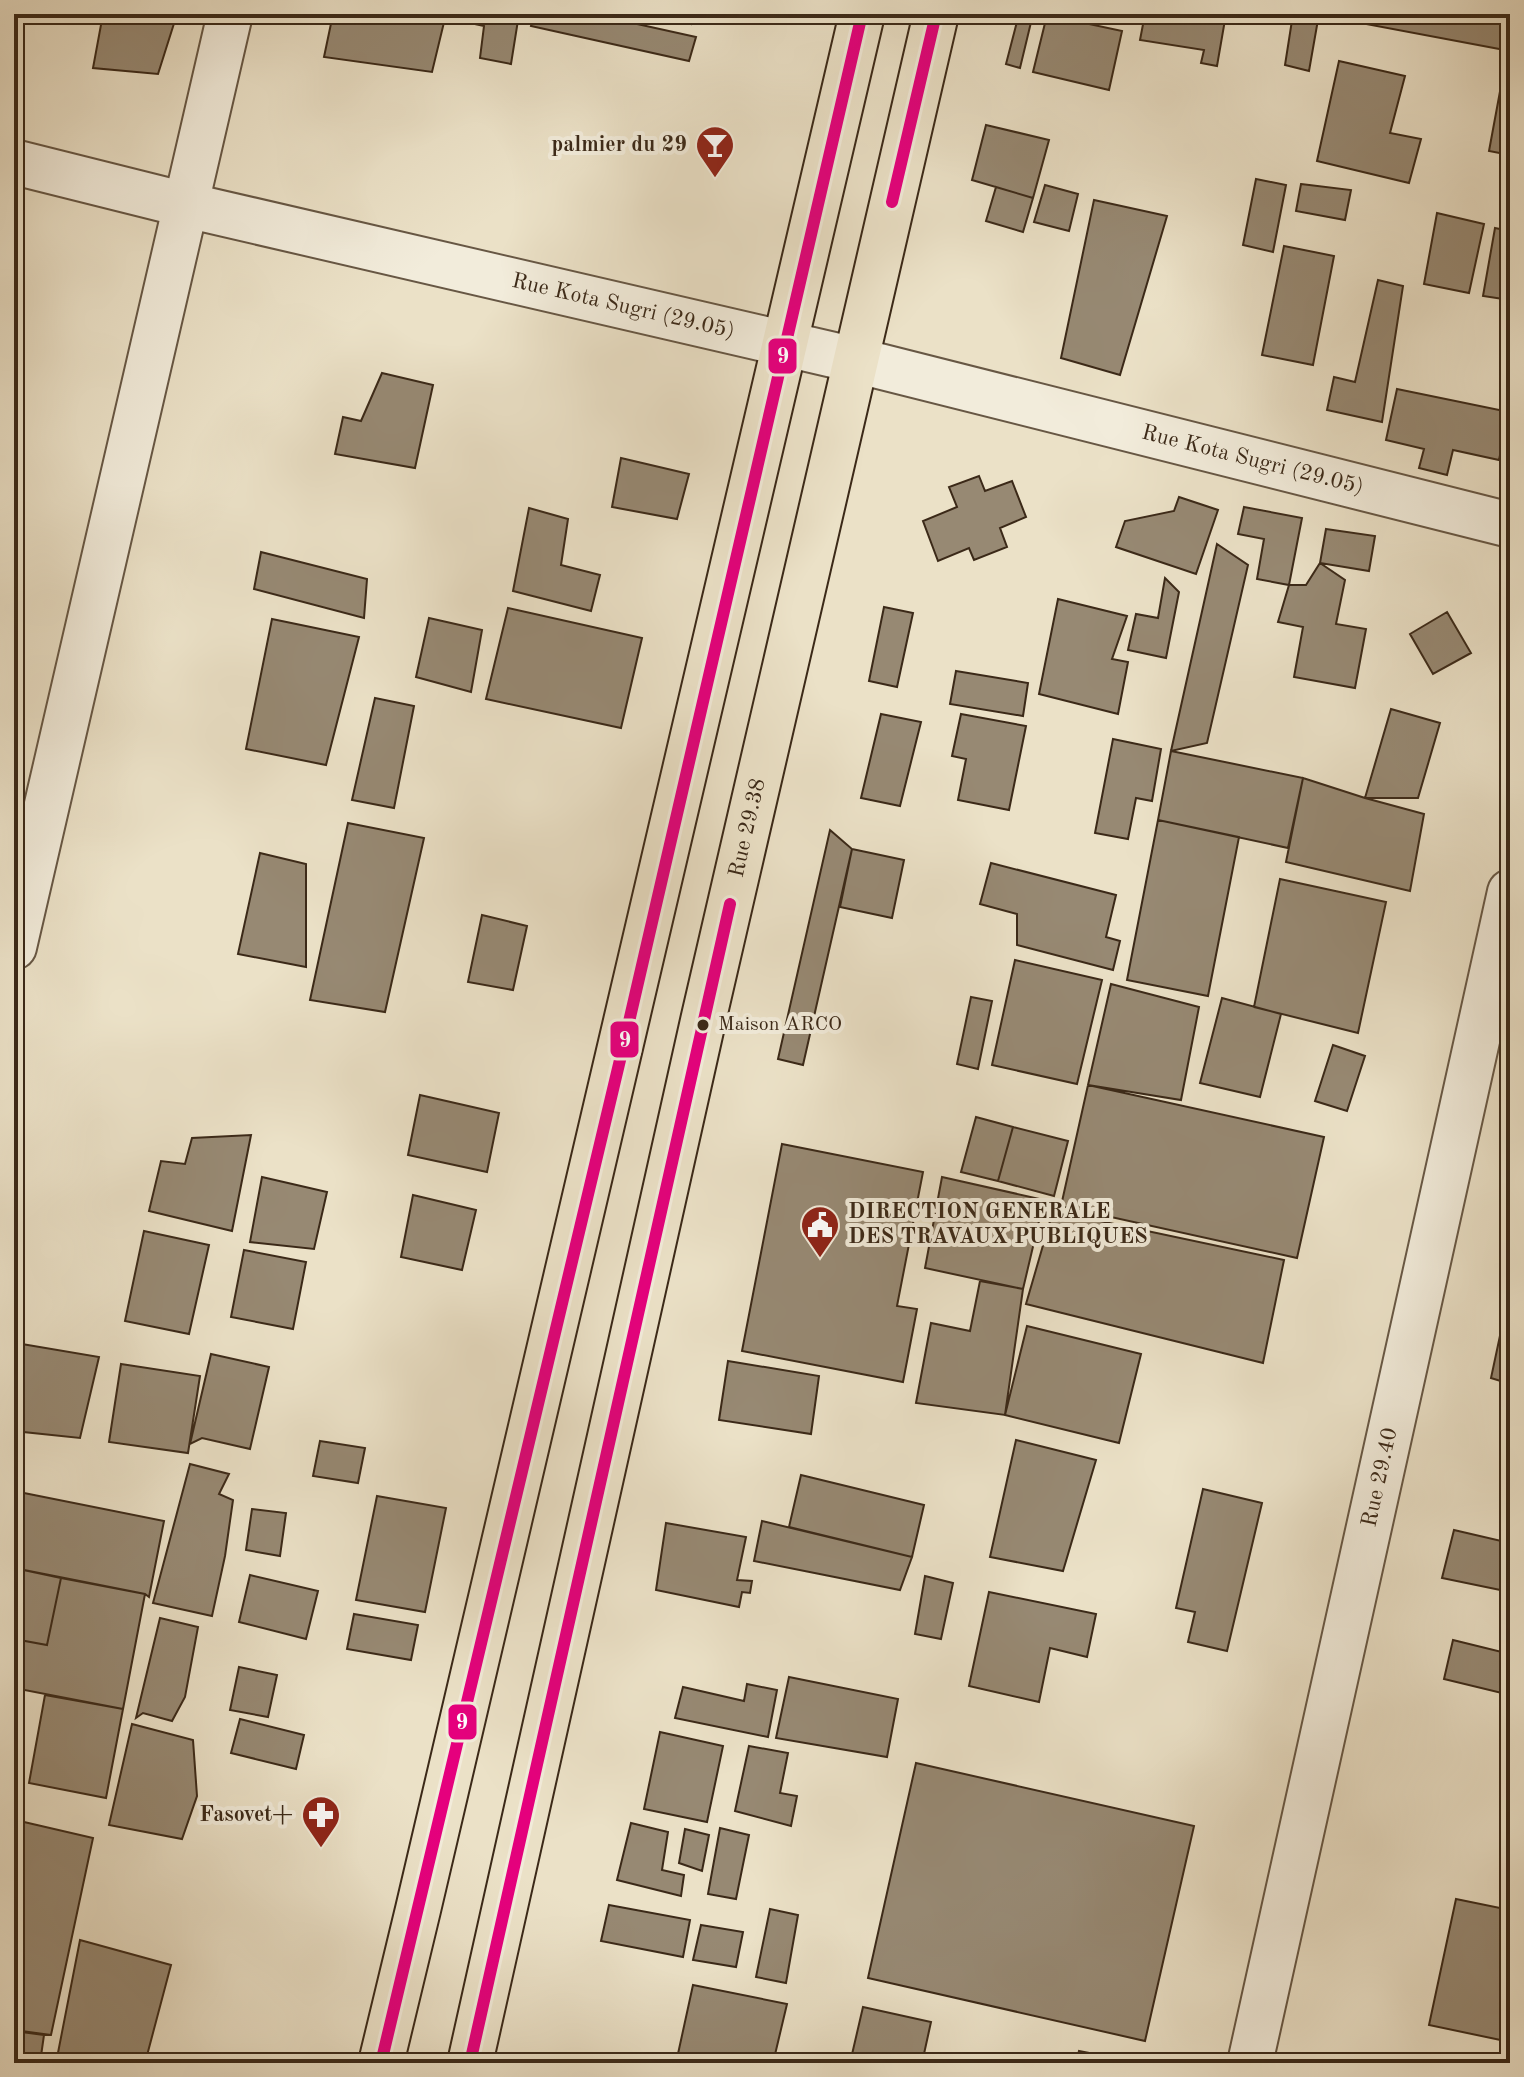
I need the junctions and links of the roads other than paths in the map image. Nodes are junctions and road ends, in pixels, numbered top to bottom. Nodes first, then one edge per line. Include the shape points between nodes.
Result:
1 (230, 14) edge
2 (862, 14) edge
3 (936, 14) edge
4 (14, 162) edge
5 (186, 205) junction
6 (788, 343) junction
7 (855, 360) junction
8 (1510, 525) edge
9 (1510, 892) edge
10 (14, 947) edge
11 (381, 2063) edge
12 (470, 2063) edge
13 (1250, 2063) edge

1 - 5 street
2 - 6 main road
3 - 7 main road, Rue 29.38
4 - 5 street, Rue Kota Sugri (29.05)
5 - 6 street, Rue Kota Sugri (29.05)
5 - 10 street
6 - 7 street, Rue Kota Sugri (29.05)
6 - 11 main road
7 - 8 street, Rue Kota Sugri (29.05)
7 - 12 main road, Rue 29.38
9 - 13 street, Rue 29.40

